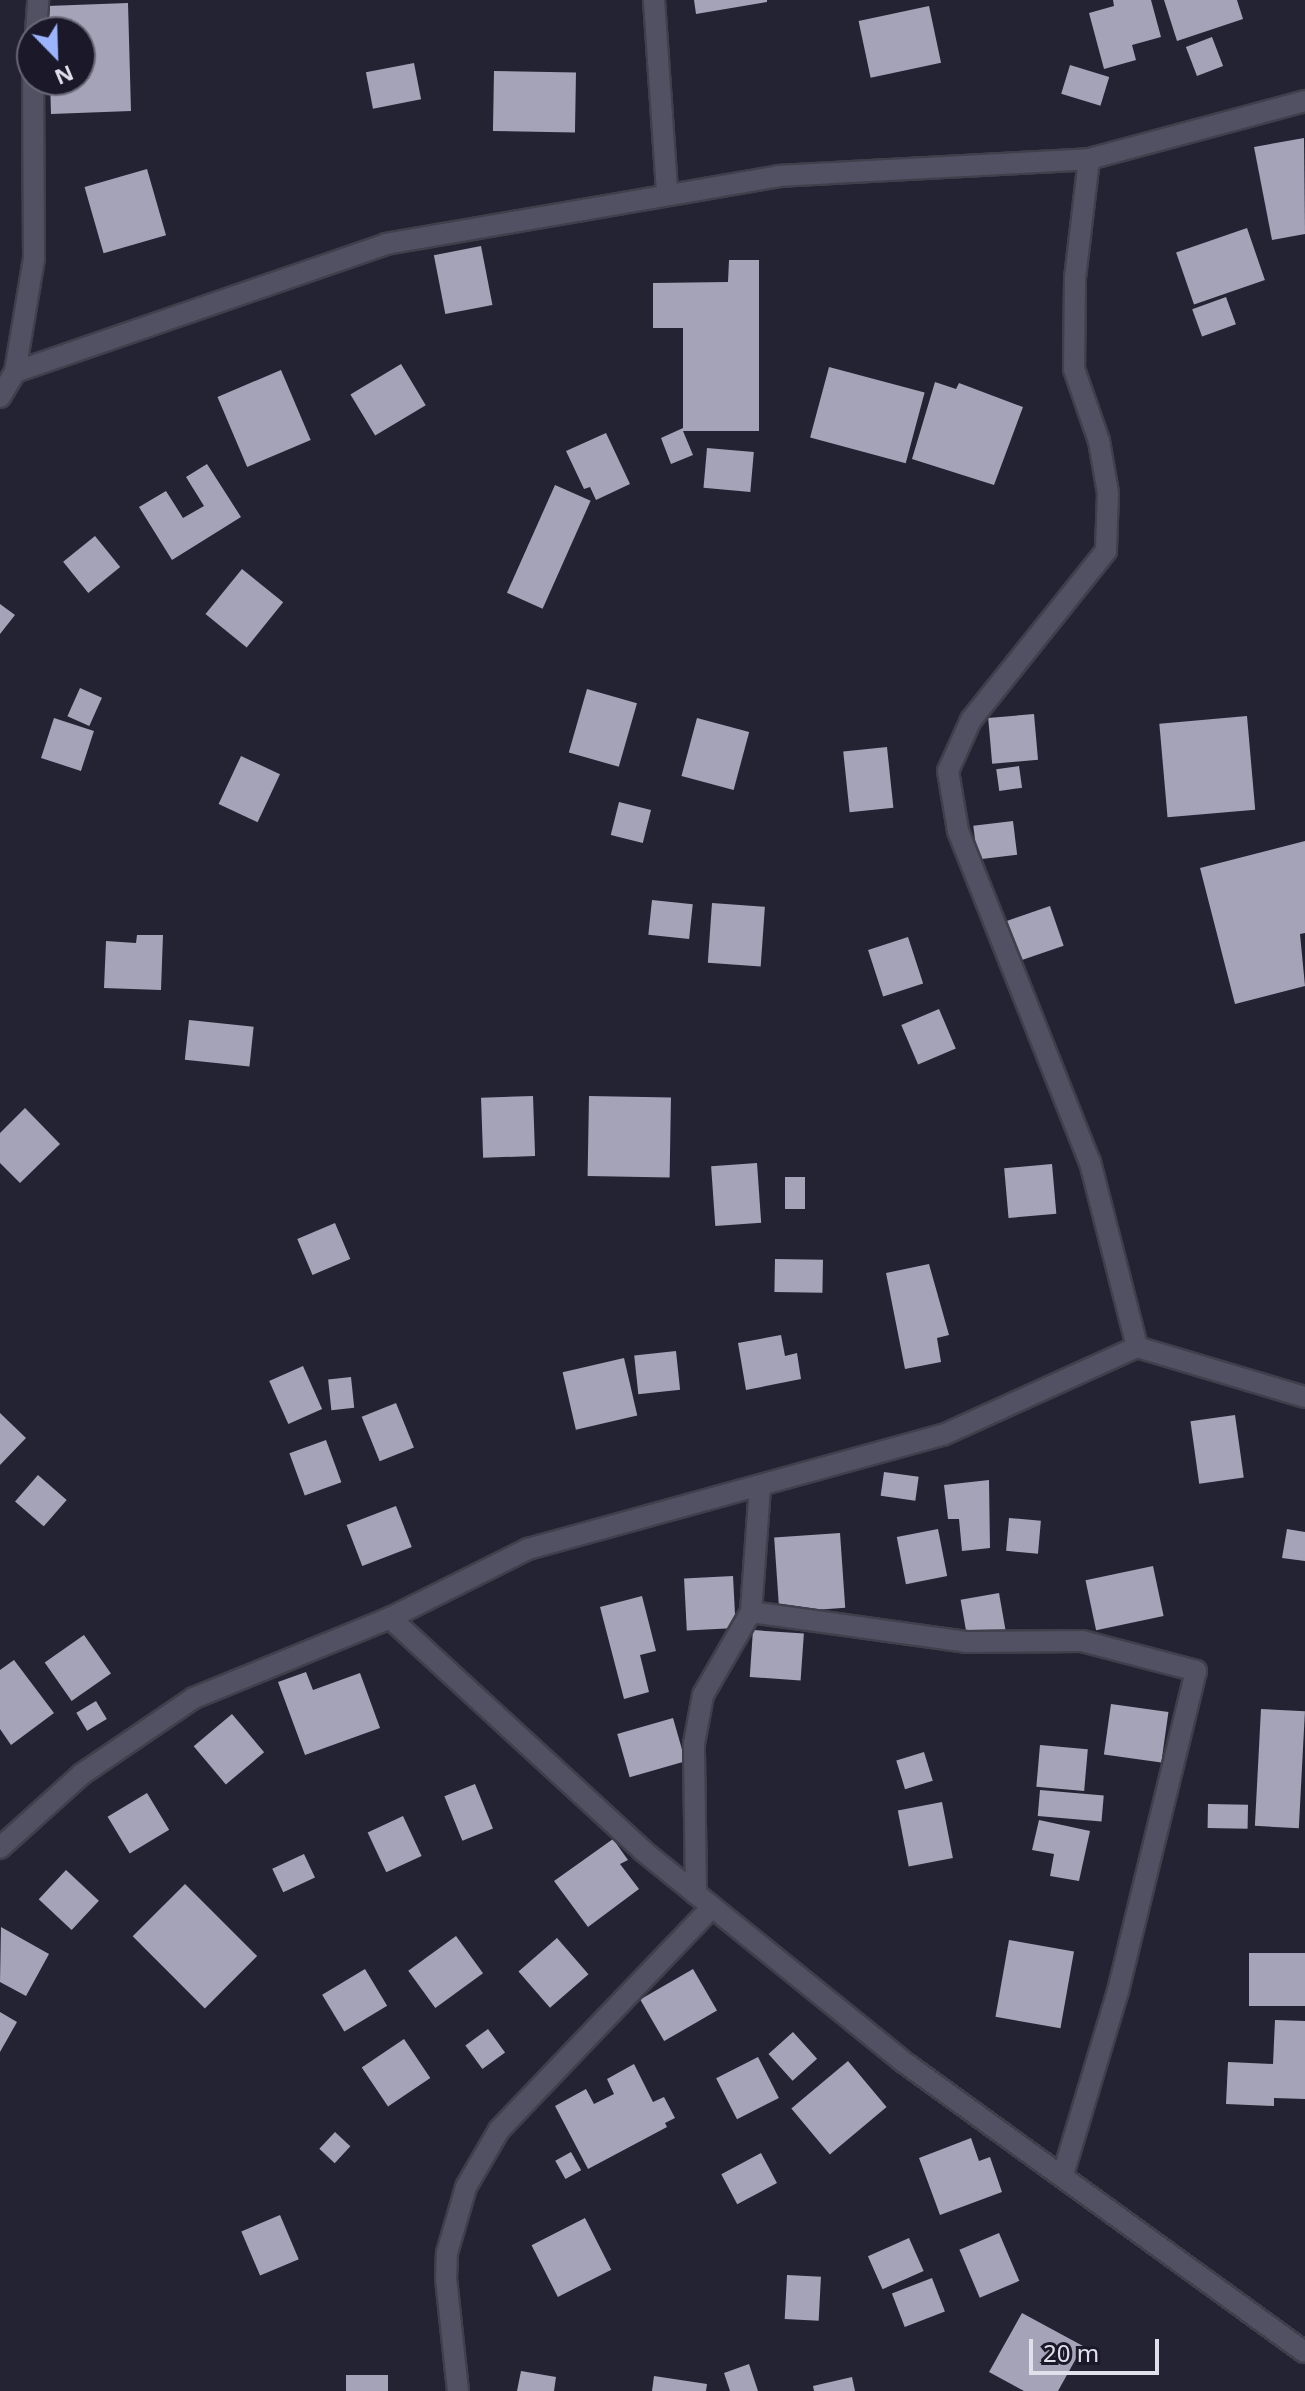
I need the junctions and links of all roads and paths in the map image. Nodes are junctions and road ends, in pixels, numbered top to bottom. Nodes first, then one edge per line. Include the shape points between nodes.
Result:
1 (654, 0) edge
2 (33, 96) edge
3 (1305, 101) edge
4 (1089, 159) junction
5 (667, 192) junction
6 (8, 367) edge
7 (0, 397) edge
8 (1137, 1347) junction
9 (1305, 1397) edge
10 (760, 1487) junction
11 (751, 1612) junction
12 (390, 1618) junction
13 (0, 1848) edge
14 (704, 1900) junction
15 (1063, 2174) junction
16 (1305, 2352) edge
17 (458, 2391) edge

1 - 5 street
2 - 6 street via 34,258
3 - 4 street
4 - 5 street via 778,176
4 - 8 street via 1075,278 1074,369 1099,441 1108,493 1106,551 971,720 948,771 958,831 1090,1162
5 - 6 street via 386,244
6 - 7 street
8 - 9 street
8 - 10 street via 943,1435
10 - 11 street
10 - 12 street via 528,1549
11 - 14 street via 703,1695 694,1744
11 - 15 street via 966,1642 1082,1641 1196,1671 1118,1991
12 - 13 street via 194,1698 82,1774
12 - 14 street
14 - 15 street via 901,2060
14 - 17 street via 499,2130 466,2187 447,2253
15 - 16 street

